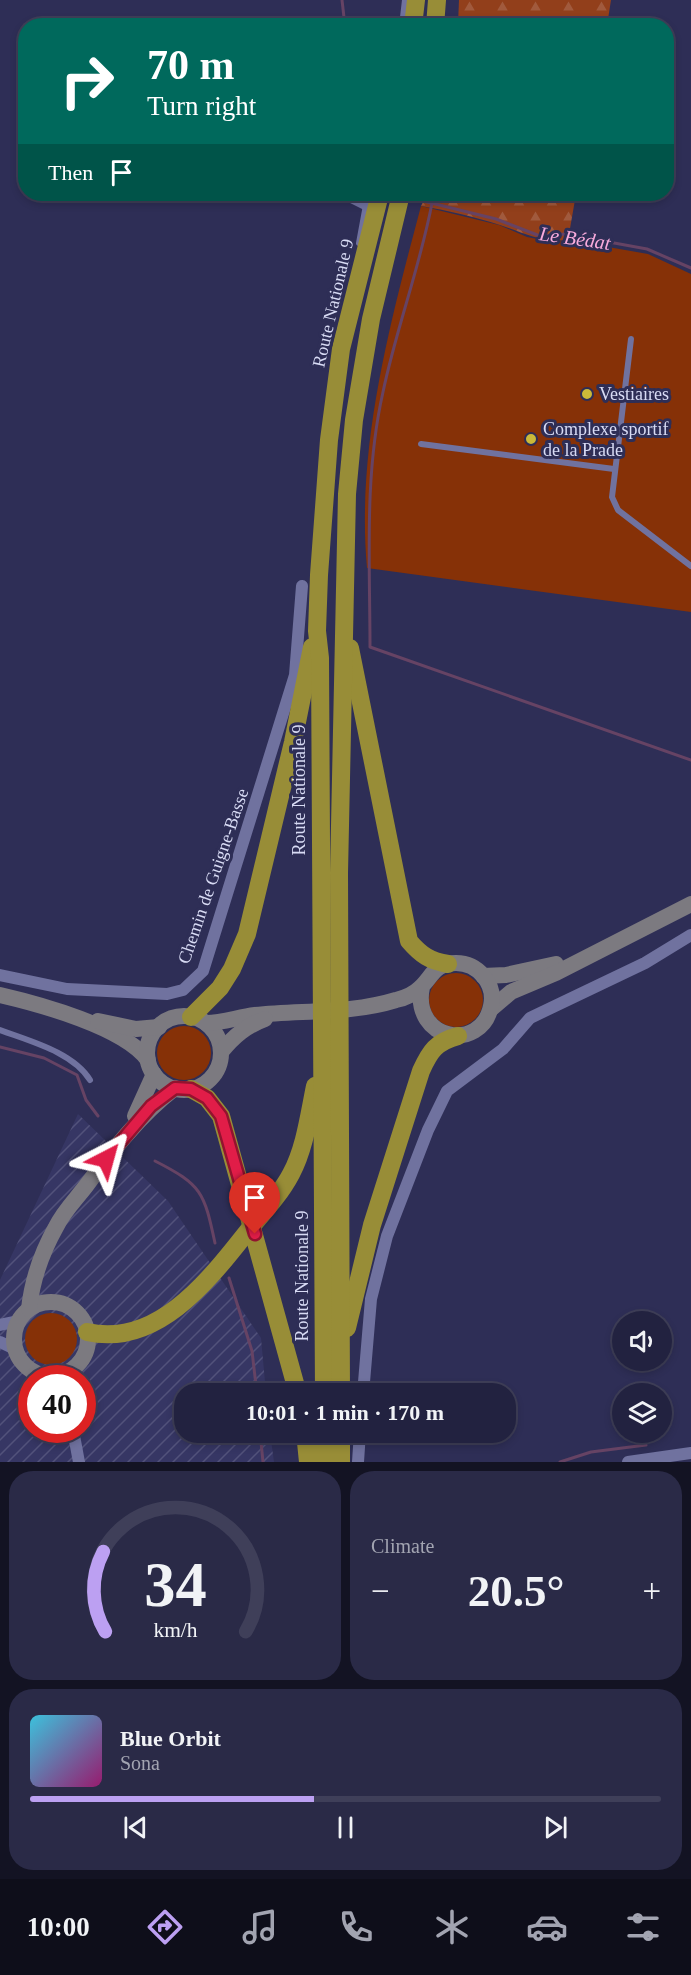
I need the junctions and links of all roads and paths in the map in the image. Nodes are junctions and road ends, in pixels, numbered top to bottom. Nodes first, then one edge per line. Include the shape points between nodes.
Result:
1 (405, 0) edge
2 (416, 0) edge
3 (437, 0) edge
4 (403, 18) edge
5 (414, 18) edge
6 (436, 18) edge
7 (353, 201) edge
8 (366, 201) edge
9 (378, 201) edge
10 (399, 201) edge
11 (365, 207) junction
12 (357, 276) junction
13 (631, 339) dead end
14 (421, 444) dead end
15 (614, 469) junction
16 (691, 566) edge
17 (302, 586) dead end
18 (344, 622) junction
19 (317, 631) junction
20 (691, 904) edge
21 (691, 935) edge
22 (610, 943) junction
23 (448, 964) junction
24 (0, 975) edge
25 (483, 976) junction
26 (422, 987) junction
27 (0, 995) edge
28 (374, 1006) junction
29 (491, 1009) junction
30 (280, 1014) junction
31 (72, 1015) junction
32 (425, 1019) junction
33 (198, 1020) junction
34 (159, 1027) junction
35 (0, 1030) edge
36 (458, 1036) junction
37 (221, 1052) junction
38 (321, 1058) junction
39 (151, 1067) junction
40 (90, 1080) dead end
41 (183, 1089) junction
42 (119, 1143) junction
43 (40, 1265) junction
44 (55, 1302) junction
45 (23, 1315) junction
46 (0, 1325) edge
47 (87, 1332) junction
48 (341, 1341) junction
49 (8, 1346) edge
50 (25, 1365) edge
51 (77, 1365) edge
52 (295, 1383) edge
53 (324, 1383) edge
54 (341, 1383) edge
55 (364, 1383) edge
56 (75, 1443) edge
57 (305, 1443) edge
58 (324, 1443) edge
59 (341, 1443) edge
60 (359, 1443) edge
61 (691, 1453) edge
62 (79, 1462) edge
63 (308, 1462) edge
64 (324, 1462) edge
65 (340, 1462) edge
66 (358, 1462) edge
67 (628, 1462) edge

1 - 4 lane
2 - 5 highway
3 - 6 highway
7 - 11 lane
8 - 11 lane
9 - 12 highway, Route Nationale 9
10 - 18 highway, Route Nationale 9 via 373,309 354,420 346,494
11 - 12 lane
12 - 19 highway, Route Nationale 9 via 341,349 329,440
13 - 15 lane
14 - 15 lane
15 - 16 lane via 612,497 618,510
17 - 24 street, Chemin de Guigne-Basse via 295,675 202,971 183,990 167,994 81,991
18 - 23 highway via 409,941 430,960
18 - 48 highway, Route Nationale 9 via 339,873
19 - 33 highway via 247,934 232,969
19 - 38 highway, Route Nationale 9
20 - 22 main road
21 - 55 street via 645,963 530,1017 503,1049 447,1091 387,1236 370,1299
22 - 25 main road via 528,971
22 - 29 main road via 511,992
23 - 25 main road via 468,965
23 - 26 main road via 437,969
25 - 29 main road via 491,991
26 - 28 main road via 409,996
26 - 32 main road via 421,1009
27 - 31 main road
28 - 30 main road
28 - 32 main road
29 - 36 main road via 479,1028
30 - 33 main road
30 - 37 main road via 251,1024
31 - 34 main road via 136,1029
31 - 39 main road via 131,1044
32 - 36 main road via 439,1032
33 - 34 main road via 168,1020
33 - 37 main road via 219,1041
34 - 39 main road via 151,1036
35 - 40 lane via 54,1052 82,1068
36 - 48 highway via 433,1047 421,1071 372,1225 348,1328
37 - 41 main road via 220,1062 209,1080
38 - 47 highway via 292,1173 219,1267 192,1296 148,1324 109,1336
38 - 53 highway, Route Nationale 9
39 - 41 main road via 167,1085
39 - 42 main road via 140,1108
41 - 42 main road via 151,1106
41 - 52 highway via 207,1098 221,1116
42 - 43 main road via 57,1224
43 - 44 main road via 45,1288
43 - 45 main road
44 - 45 main road via 37,1305
44 - 47 main road via 79,1315
45 - 46 street
45 - 49 main road
47 - 51 main road via 86,1348
48 - 54 highway, Route Nationale 9
49 - 50 main road
56 - 62 street
57 - 63 highway
58 - 64 highway
59 - 65 highway
60 - 66 street
61 - 67 street

